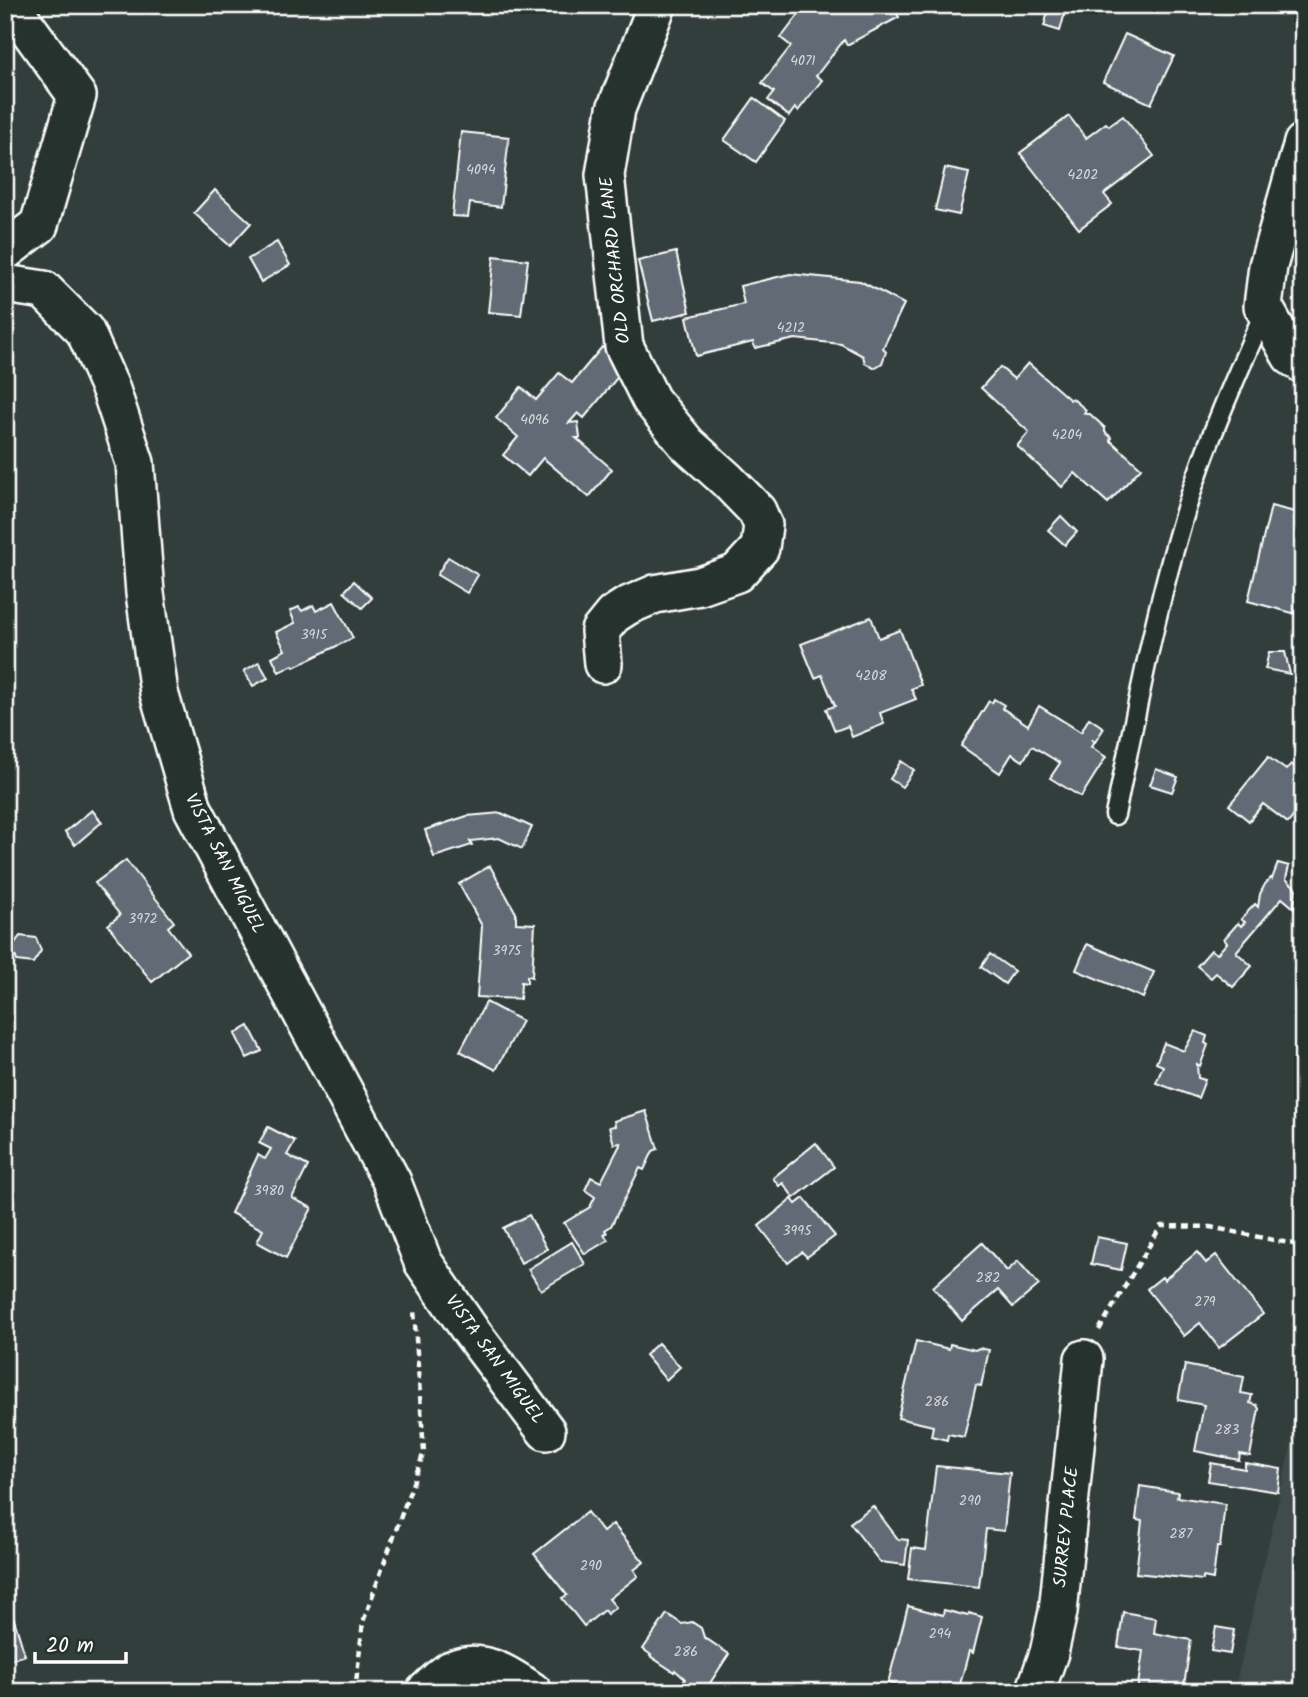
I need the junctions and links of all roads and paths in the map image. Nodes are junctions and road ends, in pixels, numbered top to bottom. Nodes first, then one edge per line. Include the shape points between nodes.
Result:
1 (11, 5) edge
2 (657, 5) edge
3 (1303, 144) edge
4 (5, 251) edge
5 (5, 284) edge
6 (1265, 311) junction
7 (1303, 364) edge
8 (603, 664) dead end
9 (1115, 816) dead end
10 (1303, 1246) edge
11 (414, 1307) dead end
12 (1084, 1359) joint
13 (546, 1431) dead end
14 (355, 1692) edge
15 (425, 1692) edge
16 (533, 1692) edge
17 (1035, 1692) edge

1 - 4 street via 78,96 39,225
2 - 8 street, OLD ORCHARD LANE via 616,109 605,175 624,346 651,400 687,444 757,511 763,525 760,548 737,573 655,594 613,615 600,631
3 - 6 street via 1268,266
5 - 13 street, VISTA SAN MIGUEL via 44,290 85,331 111,390 135,463 145,593 159,693 193,808 392,1182 423,1262
6 - 7 street via 1291,356
6 - 9 lane via 1228,393 1186,509 1155,625
10 - 12 path via 1210,1227 1161,1226
11 - 14 path via 424,1452 363,1622
12 - 17 street, SURREY PLACE via 1058,1612
15 - 16 street via 451,1671 487,1666

